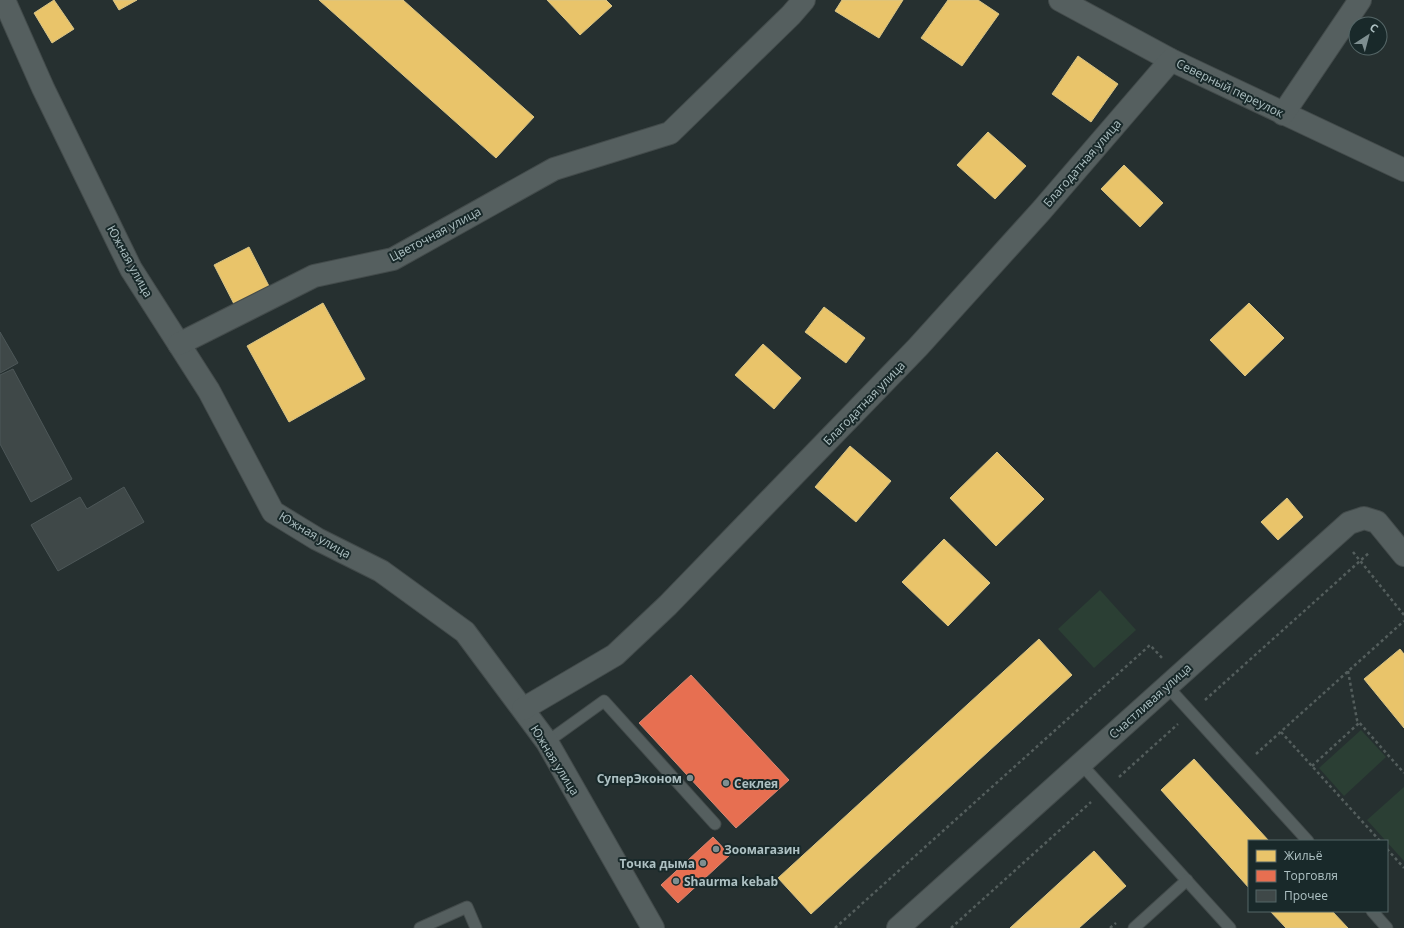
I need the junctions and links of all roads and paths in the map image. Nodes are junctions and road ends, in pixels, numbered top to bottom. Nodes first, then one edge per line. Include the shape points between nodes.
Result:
1 (4, 0) edge
2 (804, 0) edge
3 (1060, 0) edge
4 (1360, 0) edge
5 (1171, 60) junction
6 (1283, 114) junction
7 (1404, 170) edge
8 (179, 344) junction
9 (1338, 533) junction
10 (1388, 536) junction
11 (1404, 555) edge
12 (1360, 561) junction
13 (1404, 615) edge
14 (1404, 621) edge
15 (1167, 664) dead end
16 (1348, 671) junction
17 (1168, 686) junction
18 (523, 709) junction
19 (1191, 712) junction
20 (1359, 723) junction
21 (1281, 732) junction
22 (547, 742) junction
23 (1081, 764) junction
24 (1312, 766) junction
25 (1241, 767) junction
26 (1404, 773) edge
27 (1104, 790) junction
28 (715, 824) dead end
29 (1307, 840) edge
30 (1379, 840) edge
31 (1388, 850) edge
32 (1404, 867) edge
33 (1187, 880) junction
34 (1373, 912) edge
35 (420, 928) edge
36 (476, 928) edge
37 (653, 928) edge
38 (835, 928) edge
39 (898, 928) edge
40 (951, 928) edge
41 (1134, 928) edge
42 (1230, 928) edge
43 (1387, 928) edge

1 - 8 street, Южная улица via 43,88 131,269
2 - 8 street, Цветочная улица via 670,133 554,169 392,259 314,276
3 - 5 street, Северный переулок
4 - 6 street
5 - 6 street, Северный переулок
5 - 18 street, Благодатная улица via 918,347 668,605 615,655
6 - 7 street, Северный переулок
8 - 18 street, Южная улица via 273,512 317,539 381,572 465,632
9 - 10 street, Счастливая улица via 1349,523 1364,518 1377,522
9 - 12 path
9 - 17 street, Счастливая улица
10 - 11 street, Счастливая улица
10 - 12 path
12 - 13 path
12 - 19 path
14 - 16 path
15 - 38 path via 1150,645
16 - 20 path via 1356,720
16 - 21 path
17 - 19 lane
17 - 23 street, Счастливая улица
18 - 22 street, Южная улица
19 - 25 lane
19 - 27 path
20 - 24 path
20 - 26 path
21 - 24 path
21 - 25 path
22 - 28 lane via 604,701
22 - 37 street, Южная улица
23 - 27 lane
23 - 39 street, Счастливая улица
24 - 30 path
25 - 29 lane
27 - 33 lane
27 - 40 path
31 - 32 path
33 - 41 lane
33 - 42 lane
34 - 43 lane
35 - 36 lane via 467,907

